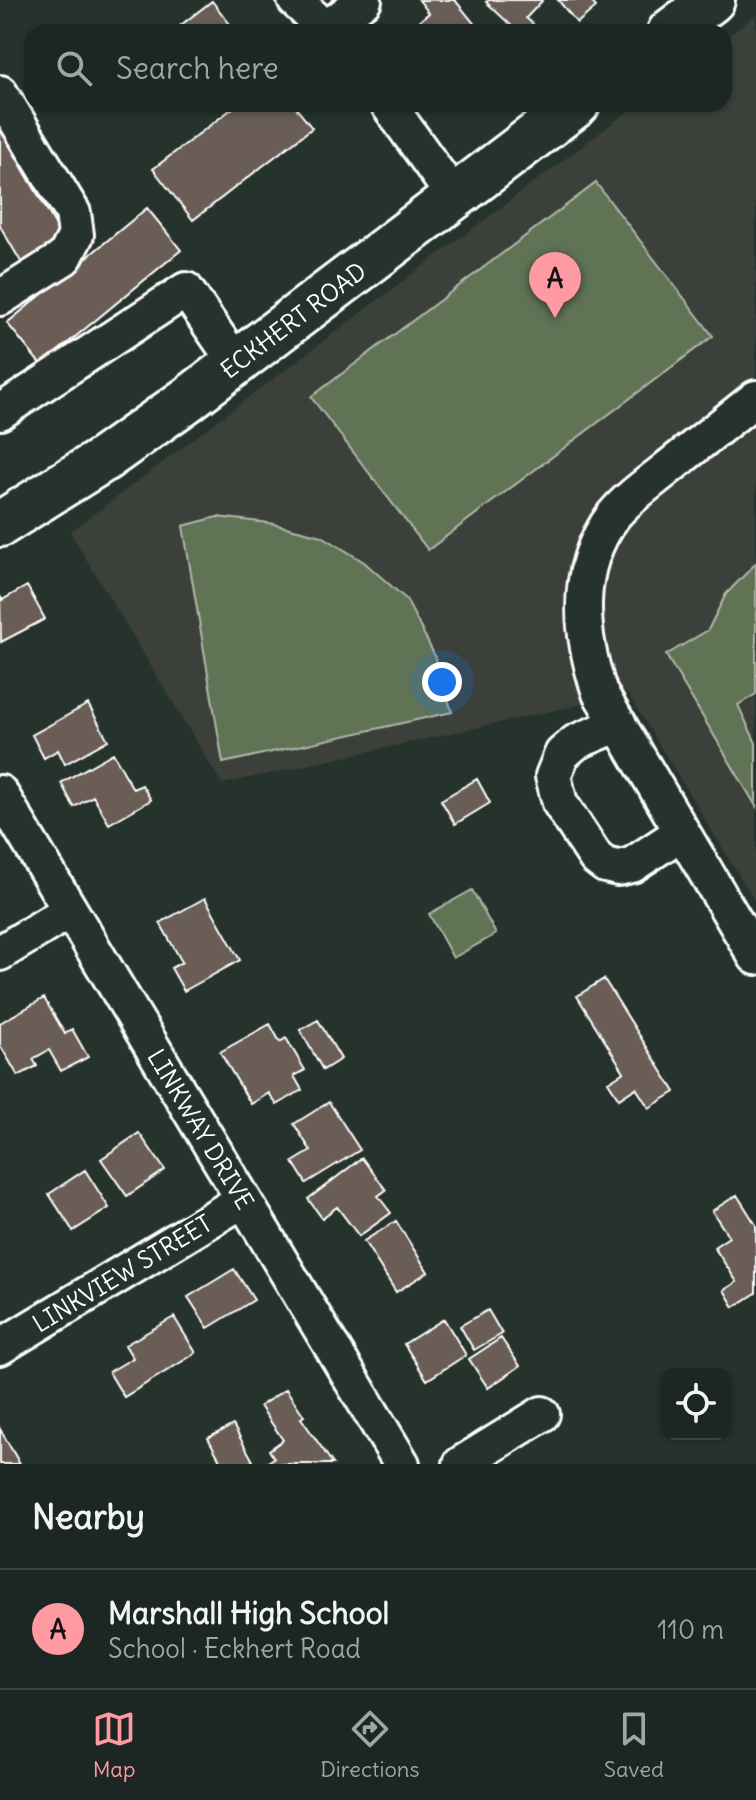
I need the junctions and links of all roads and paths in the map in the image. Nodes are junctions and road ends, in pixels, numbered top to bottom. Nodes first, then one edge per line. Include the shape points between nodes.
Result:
1 (295, 0) edge
2 (364, 0) edge
3 (712, 0) edge
4 (321, 24) edge
5 (335, 24) edge
6 (680, 24) edge
7 (0, 93) edge
8 (394, 112) edge
9 (567, 112) edge
10 (455, 198) junction
11 (0, 298) edge
12 (236, 363) junction
13 (756, 398) edge
14 (0, 412) edge
15 (0, 524) edge
16 (619, 724) junction
17 (0, 793) edge
18 (682, 832) junction
19 (69, 911) junction
20 (0, 953) edge
21 (756, 957) edge
22 (243, 1200) junction
23 (0, 1347) edge
24 (542, 1414) dead end
25 (402, 1464) edge
26 (461, 1464) edge

1 - 4 street
2 - 5 street
3 - 6 main road
7 - 11 street via 73,213 76,235 65,257
8 - 10 street
9 - 10 main road, ECKHERT ROAD
10 - 12 main road, ECKHERT ROAD
12 - 14 street via 186,290
12 - 15 main road, ECKHERT ROAD via 104,459
13 - 16 street via 614,515 594,550 582,612 589,661
16 - 18 street
16 - 18 street via 576,742 562,754 553,776 560,803 605,865 632,865
17 - 19 street, LINKWAY DRIVE
18 - 21 street
19 - 20 street
19 - 22 street, LINKWAY DRIVE
22 - 23 street, LINKVIEW STREET
22 - 25 street, LINKWAY DRIVE
24 - 26 street

